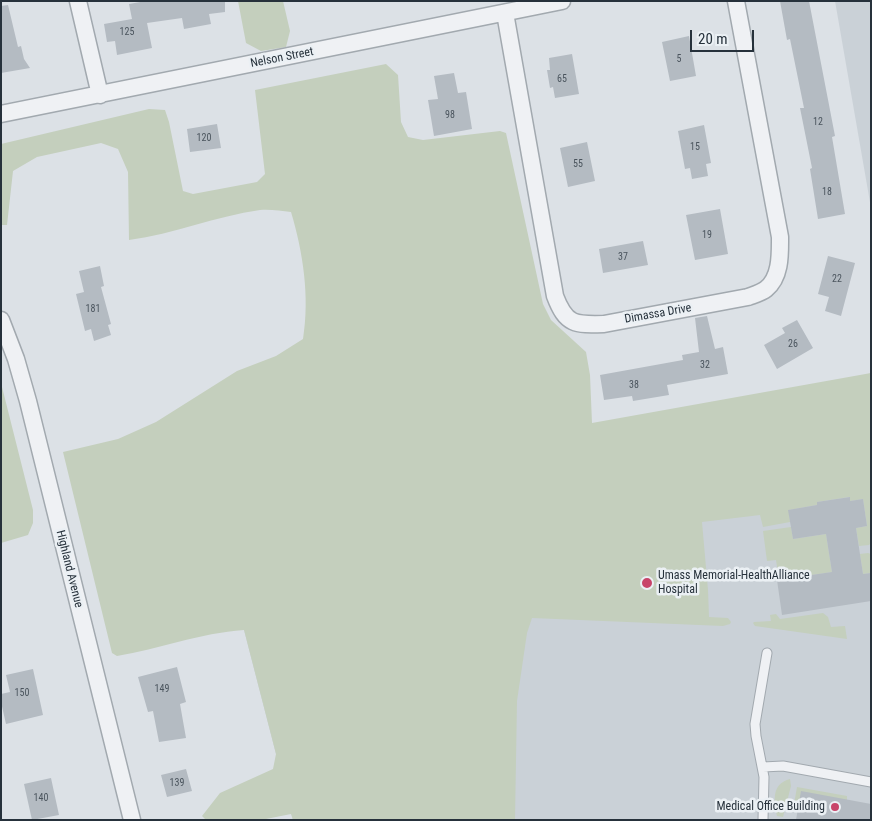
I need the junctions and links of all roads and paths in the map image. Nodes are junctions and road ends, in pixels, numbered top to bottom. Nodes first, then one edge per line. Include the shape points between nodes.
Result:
1 (78, 1) edge
2 (562, 1) edge
3 (736, 1) edge
4 (505, 13) junction
5 (100, 94) junction
6 (1, 114) edge
7 (1, 320) edge
8 (767, 653) dead end
9 (762, 767) junction
10 (871, 782) edge
11 (132, 820) edge
12 (763, 820) edge

1 - 5 street
2 - 4 street, Nelson Street
3 - 4 street, Dimassa Drive via 780,238 776,274 766,288 748,297 604,324 581,325 569,320 555,296
4 - 5 street, Nelson Street
5 - 6 street, Nelson Street
7 - 11 street, Highland Avenue via 28,401
8 - 9 lane via 755,724
9 - 10 lane via 782,766
9 - 12 lane

